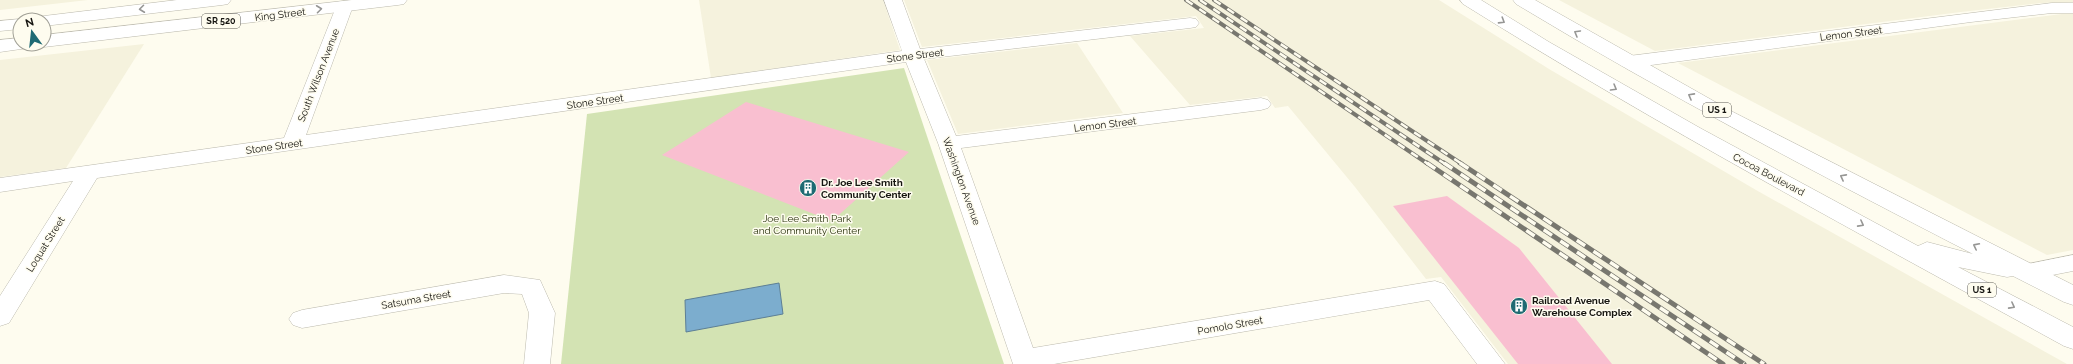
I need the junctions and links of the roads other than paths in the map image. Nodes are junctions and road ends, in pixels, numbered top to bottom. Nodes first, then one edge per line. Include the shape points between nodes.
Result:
1 (222, 0) edge
2 (306, 0) edge
3 (398, 0) edge
4 (894, 0) edge
5 (1469, 0) edge
6 (1522, 0) edge
7 (352, 3) edge
8 (2073, 8) edge
9 (52, 20) edge
10 (1190, 23) dead end
11 (12, 25) edge
12 (0, 26) edge
13 (52, 40) edge
14 (52, 40) edge
15 (12, 45) edge
16 (0, 46) edge
17 (913, 55) junction
18 (1628, 62) junction
19 (1261, 104) dead end
20 (949, 143) junction
21 (292, 144) junction
22 (90, 172) junction
23 (0, 185) edge
24 (1891, 241) junction
25 (2073, 263) edge
26 (2027, 272) junction
27 (2073, 296) edge
28 (0, 316) edge
29 (302, 319) dead end
30 (2073, 339) edge
31 (1025, 362) edge
32 (537, 364) edge
33 (1492, 364) edge

1 -> 9 street, SR 520
2 - 13 street via 130,23
3 - 7 street, King Street / SR 520
4 - 17 street, Washington Avenue
5 -> 24 street, Cocoa Boulevard / US 1 via 1579,68 1691,132
18 -> 6 street, US 1
14 -> 7 street, King Street / SR 520
7 - 21 street, South Wilson Avenue
8 - 18 street, Lemon Street via 2052,8
10 - 17 street, Stone Street
11 - 12 street
15 - 16 street
17 - 20 street, Washington Avenue
17 - 21 street, Stone Street
26 -> 18 street, US 1
19 - 20 street, Lemon Street
20 - 31 street, Washington Avenue
21 - 22 street, Stone Street
22 - 23 street, Stone Street
22 - 28 street, Loquat Street
24 - 26 street via 1978,264
24 -> 30 street, Cocoa Boulevard / US 1
25 - 26 street
26 - 27 street, US 1
29 - 32 street, Satsuma Street via 504,284 531,286 542,313
31 - 33 street, Pomolo Street via 1436,290

